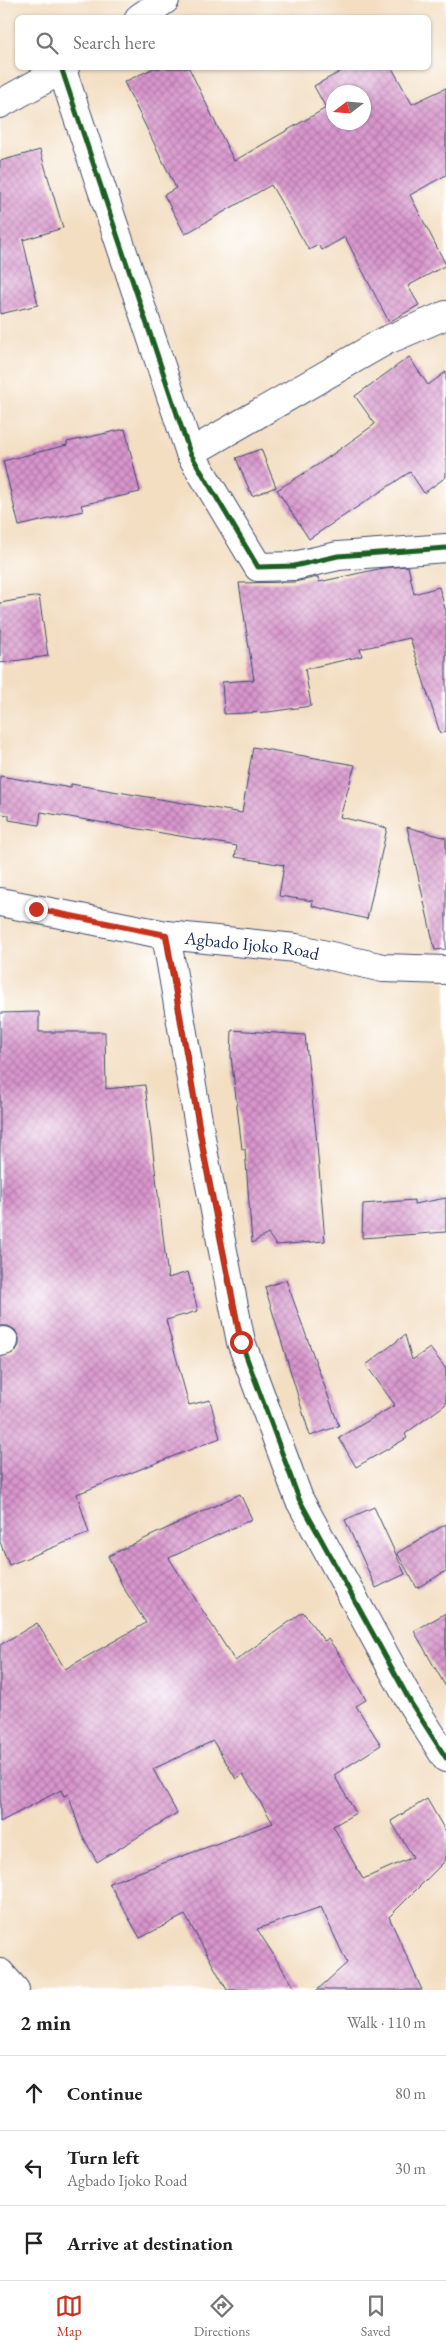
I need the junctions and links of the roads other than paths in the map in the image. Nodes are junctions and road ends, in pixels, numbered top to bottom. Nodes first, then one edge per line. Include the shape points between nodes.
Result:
1 (165, 0) edge
2 (143, 15) edge
3 (62, 70) edge
4 (64, 70) edge
5 (0, 104) edge
6 (446, 315) edge
7 (190, 453) junction
8 (446, 548) edge
9 (0, 902) edge
10 (166, 935) junction
11 (446, 970) edge
12 (446, 1758) edge
13 (0, 1973) edge
14 (16, 1990) edge

1 - 2 street
3 - 5 street
4 - 7 street
6 - 7 street via 385,341
7 - 8 street via 258,567 294,566 338,556
9 - 10 street, Agbado Ijoko Road
10 - 11 street, Agbado Ijoko Road via 296,948 383,968
10 - 12 street via 241,1342 299,1499 411,1703
13 - 14 street

